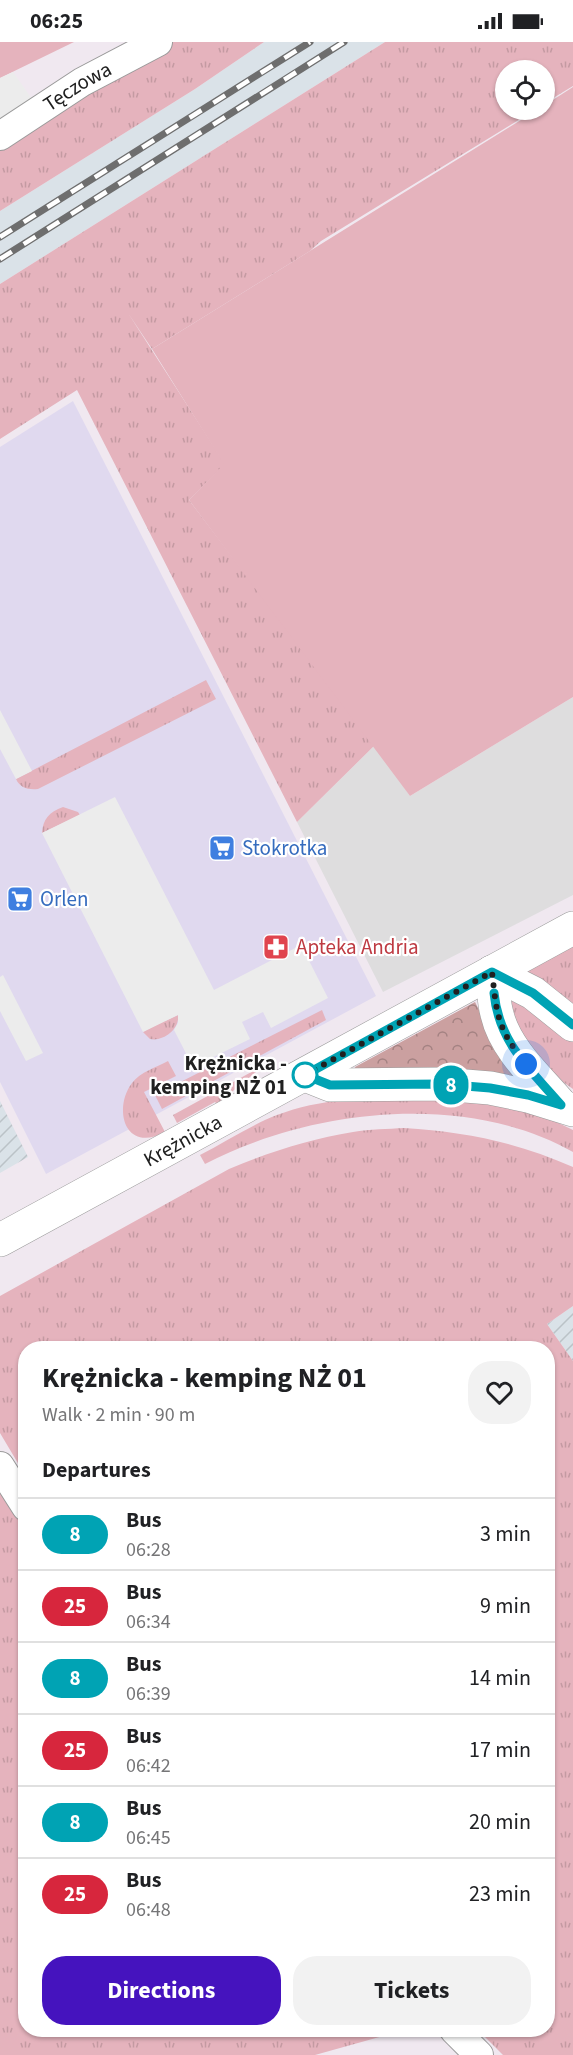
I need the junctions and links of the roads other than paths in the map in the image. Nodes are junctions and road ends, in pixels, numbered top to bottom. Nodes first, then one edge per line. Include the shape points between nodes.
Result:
1 (158, 42) edge
2 (0, 136) edge
3 (573, 928) edge
4 (492, 972) junction
5 (573, 1025) edge
6 (305, 1075) junction
7 (567, 1108) edge
8 (0, 1240) edge
9 (0, 1466) edge
10 (18, 1494) edge
11 (461, 2037) edge
12 (479, 2055) edge

1 - 2 street, Tęczowa via 82,82
3 - 4 street, Krężnicka
4 - 5 street via 533,993
4 - 6 street, Krężnicka
4 - 7 street via 496,1013 502,1029
6 - 7 street via 330,1085 441,1084 490,1088
6 - 8 street, Krężnicka
9 - 10 street
11 - 12 street

